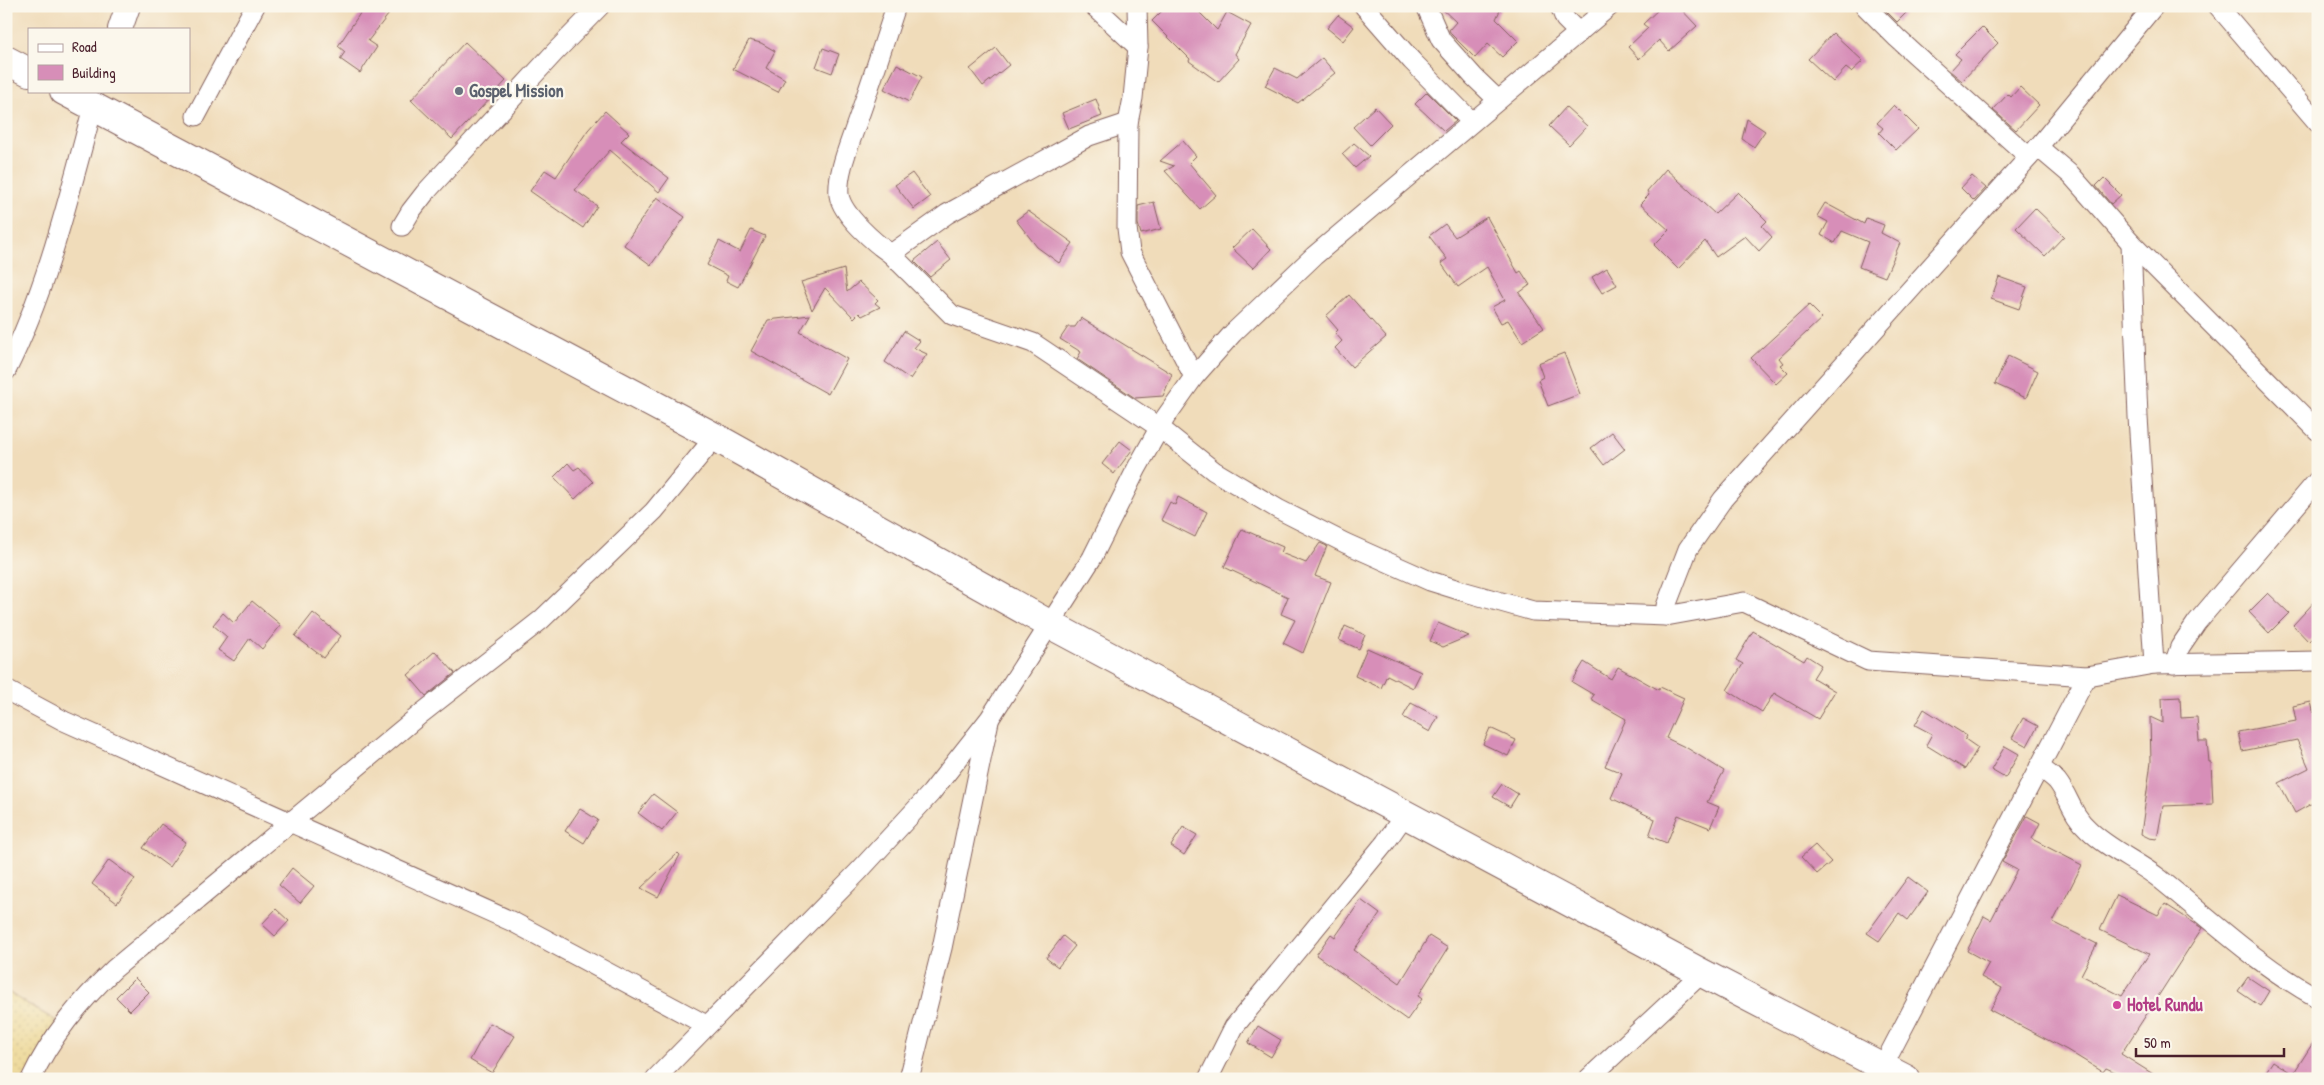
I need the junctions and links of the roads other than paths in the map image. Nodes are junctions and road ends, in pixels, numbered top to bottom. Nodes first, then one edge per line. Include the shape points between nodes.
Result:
1 (128, 6) edge
2 (255, 6) edge
3 (600, 6) edge
4 (896, 6) edge
5 (1094, 6) edge
6 (1137, 6) edge
7 (1364, 6) edge
8 (1426, 6) edge
9 (1560, 6) edge
10 (1610, 6) edge
11 (1865, 6) edge
12 (2154, 6) edge
13 (2218, 6) edge
14 (120, 28) edge
15 (1579, 34) junction
16 (1138, 47) junction
17 (6, 60) edge
18 (28, 71) edge
19 (68, 92) edge
20 (96, 99) edge
21 (1498, 100) junction
22 (196, 116) dead end
23 (1472, 122) junction
24 (1128, 123) junction
25 (2318, 123) edge
26 (2033, 152) junction
27 (402, 226) dead end
28 (2131, 243) junction
29 (891, 254) junction
30 (6, 372) edge
31 (1194, 377) junction
32 (1160, 428) junction
33 (2318, 431) edge
34 (715, 437) junction
35 (2318, 480) edge
36 (1666, 616) junction
37 (1049, 624) junction
38 (2318, 661) edge
39 (2154, 664) junction
40 (2174, 664) junction
41 (2087, 676) junction
42 (6, 690) edge
43 (990, 718) junction
44 (2039, 767) junction
45 (1406, 813) junction
46 (288, 823) junction
47 (1702, 973) junction
48 (2318, 998) edge
49 (706, 1025) junction
50 (1894, 1073) edge
51 (31, 1079) edge
52 (655, 1079) edge
53 (908, 1079) edge
54 (1208, 1079) edge
55 (1588, 1079) edge

1 - 14 street
2 - 22 street
3 - 27 street via 421,198
4 - 29 street via 843,166 839,195 853,219 876,244
5 - 16 street
6 - 16 street
7 - 23 street
8 - 21 street via 1441,40
9 - 15 street via 1565,19
10 - 15 street
11 - 26 street via 1897,38
12 - 26 street
13 - 25 street
15 - 21 street
16 - 24 street
17 - 18 highway
19 - 20 highway
20 - 30 street via 51,258 20,344
20 - 34 highway
21 - 23 street
23 - 31 street via 1314,256 1232,333
24 - 29 street via 1089,136 947,214
24 - 31 street via 1127,228 1130,252
26 - 28 street via 2070,175
26 - 36 street via 1723,499 1688,549 1666,606
28 - 33 street
28 - 39 street via 2138,417
29 - 32 street via 952,315 1033,344
31 - 32 street
32 - 36 street via 1214,471 1278,508 1345,543 1430,581 1533,611
32 - 37 street via 1092,558
34 - 37 highway
34 - 46 street via 654,512 541,620
35 - 40 street via 2196,622 2180,647
36 - 41 street via 1744,602 1868,661
37 - 43 street
37 - 45 highway
38 - 40 street
39 - 40 street
39 - 41 street
41 - 44 street
42 - 46 street via 64,721
43 - 49 street via 931,793 866,864
43 - 53 street via 942,948
44 - 48 street via 2057,782 2073,812 2088,830 2159,879 2251,954 2295,986
44 - 50 street
45 - 47 highway
45 - 54 street via 1234,1027
46 - 49 street via 513,922
46 - 51 street via 121,963 90,993 69,1015
47 - 50 highway
47 - 55 street
49 - 52 street

